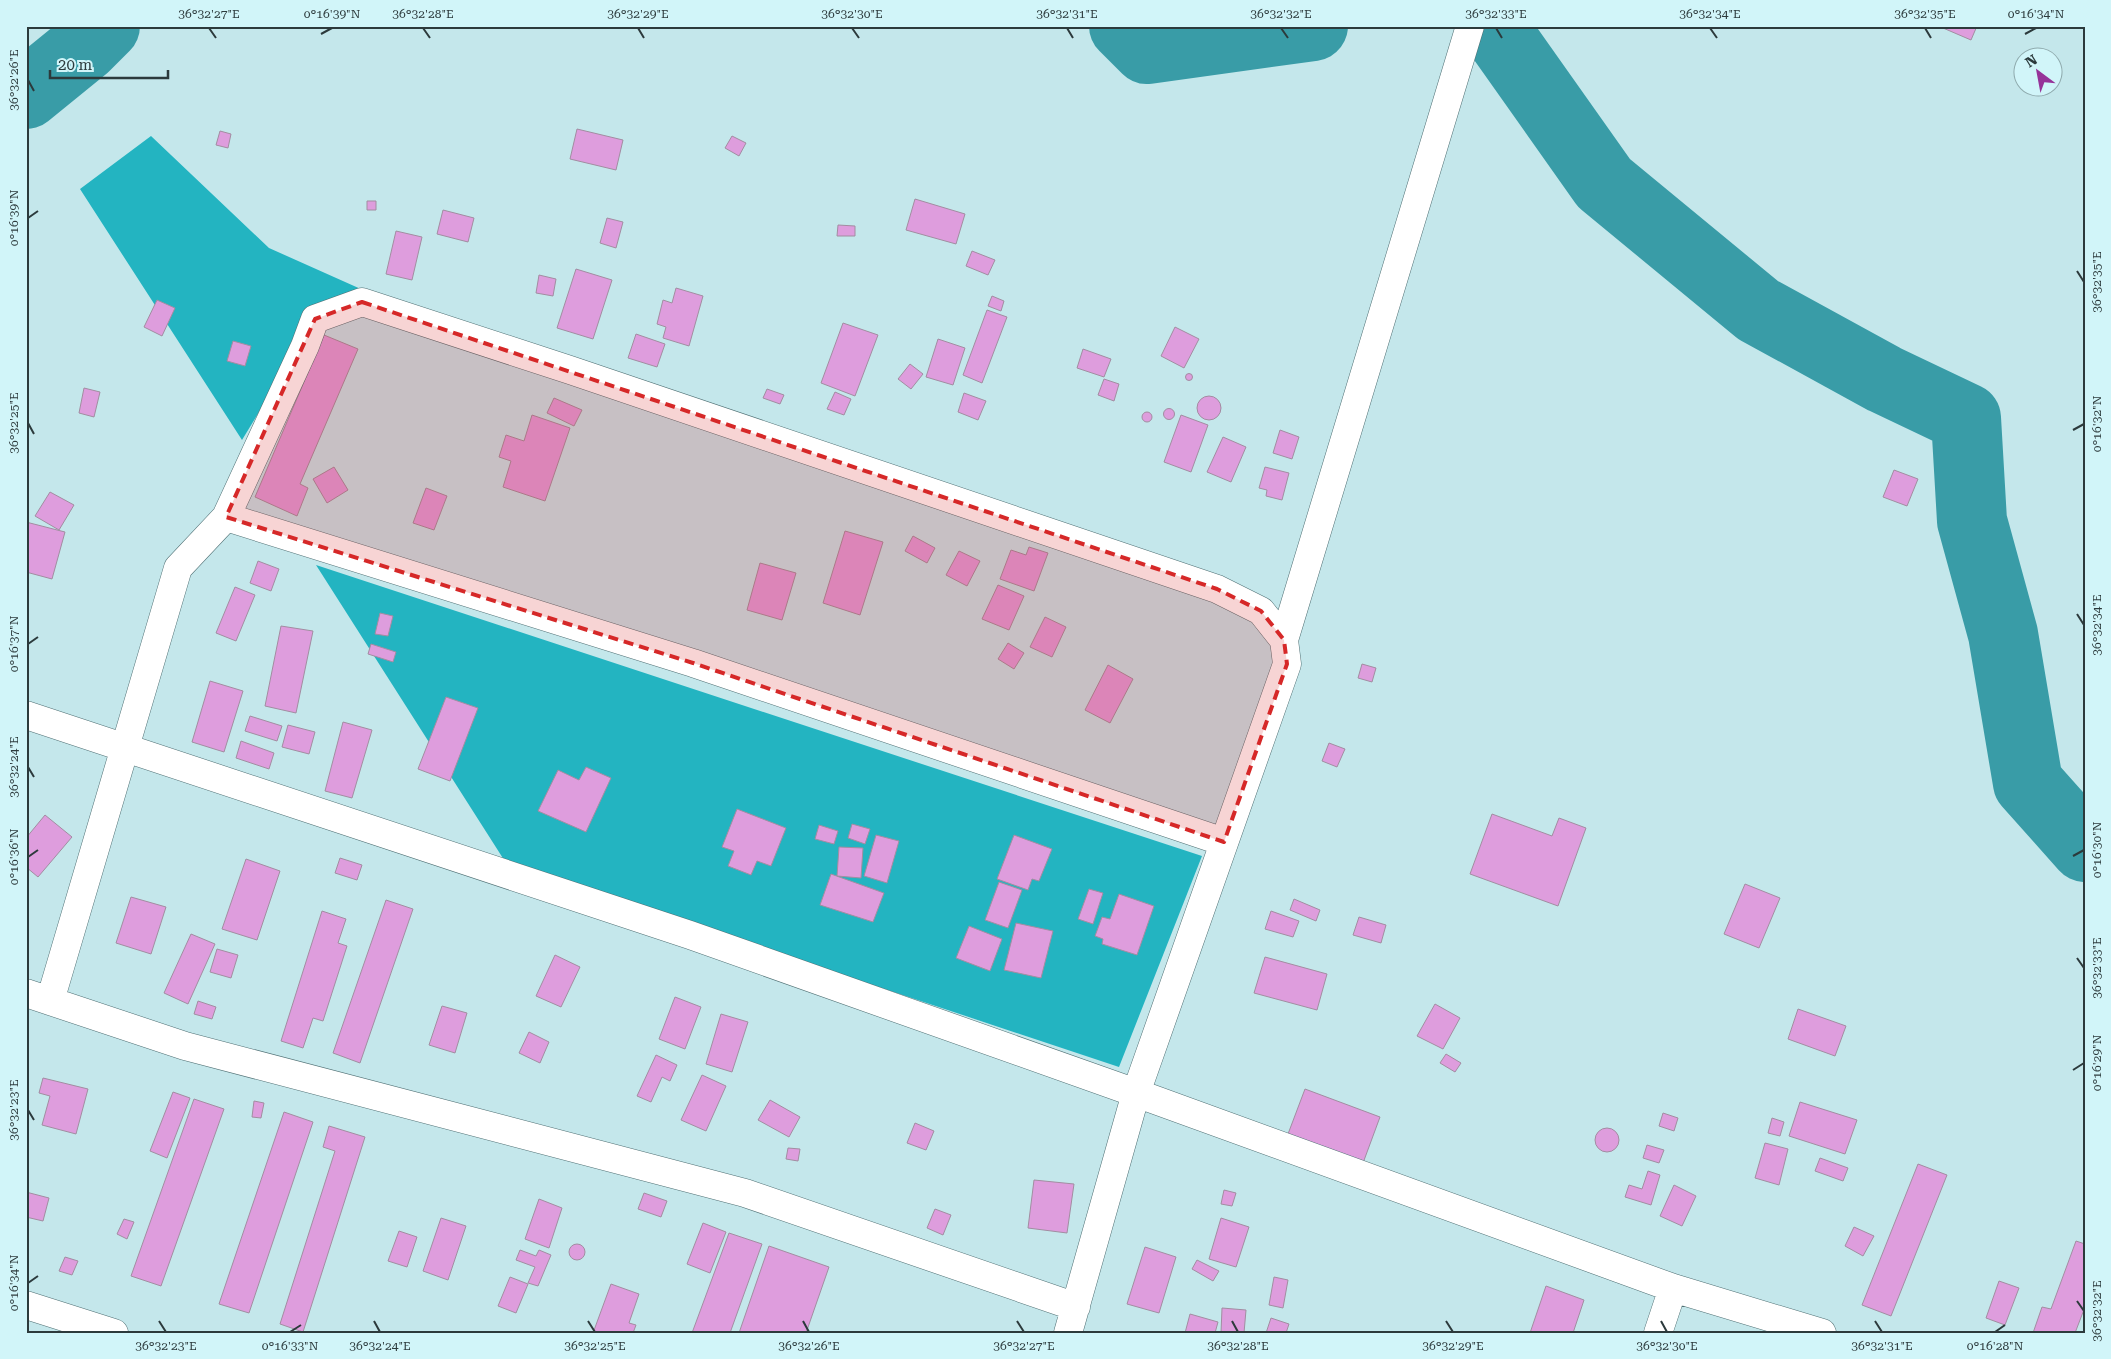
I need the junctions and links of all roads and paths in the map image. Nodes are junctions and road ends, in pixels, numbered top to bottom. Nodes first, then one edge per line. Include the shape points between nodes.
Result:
1 (1470, 26) edge
2 (226, 518) junction
3 (1284, 640) junction
4 (26, 715) edge
5 (126, 748) junction
6 (1224, 842) junction
7 (38, 997) edge
8 (1136, 1093) junction
9 (1673, 1288) junction
10 (26, 1305) edge
11 (1076, 1307) junction
12 (114, 1333) edge
13 (1068, 1333) edge
14 (1658, 1333) edge
15 (1822, 1333) edge

1 - 3 street
2 - 3 street via 315,320 362,302 1217,589 1261,611
2 - 5 street via 178,568
2 - 6 street via 693,663
3 - 6 street via 1287,664
4 - 5 street
5 - 7 street
5 - 8 street via 690,935
6 - 8 street
7 - 11 street via 185,1046 745,1193
8 - 9 street
8 - 11 street
9 - 14 street
9 - 15 street
10 - 12 street
11 - 13 street

